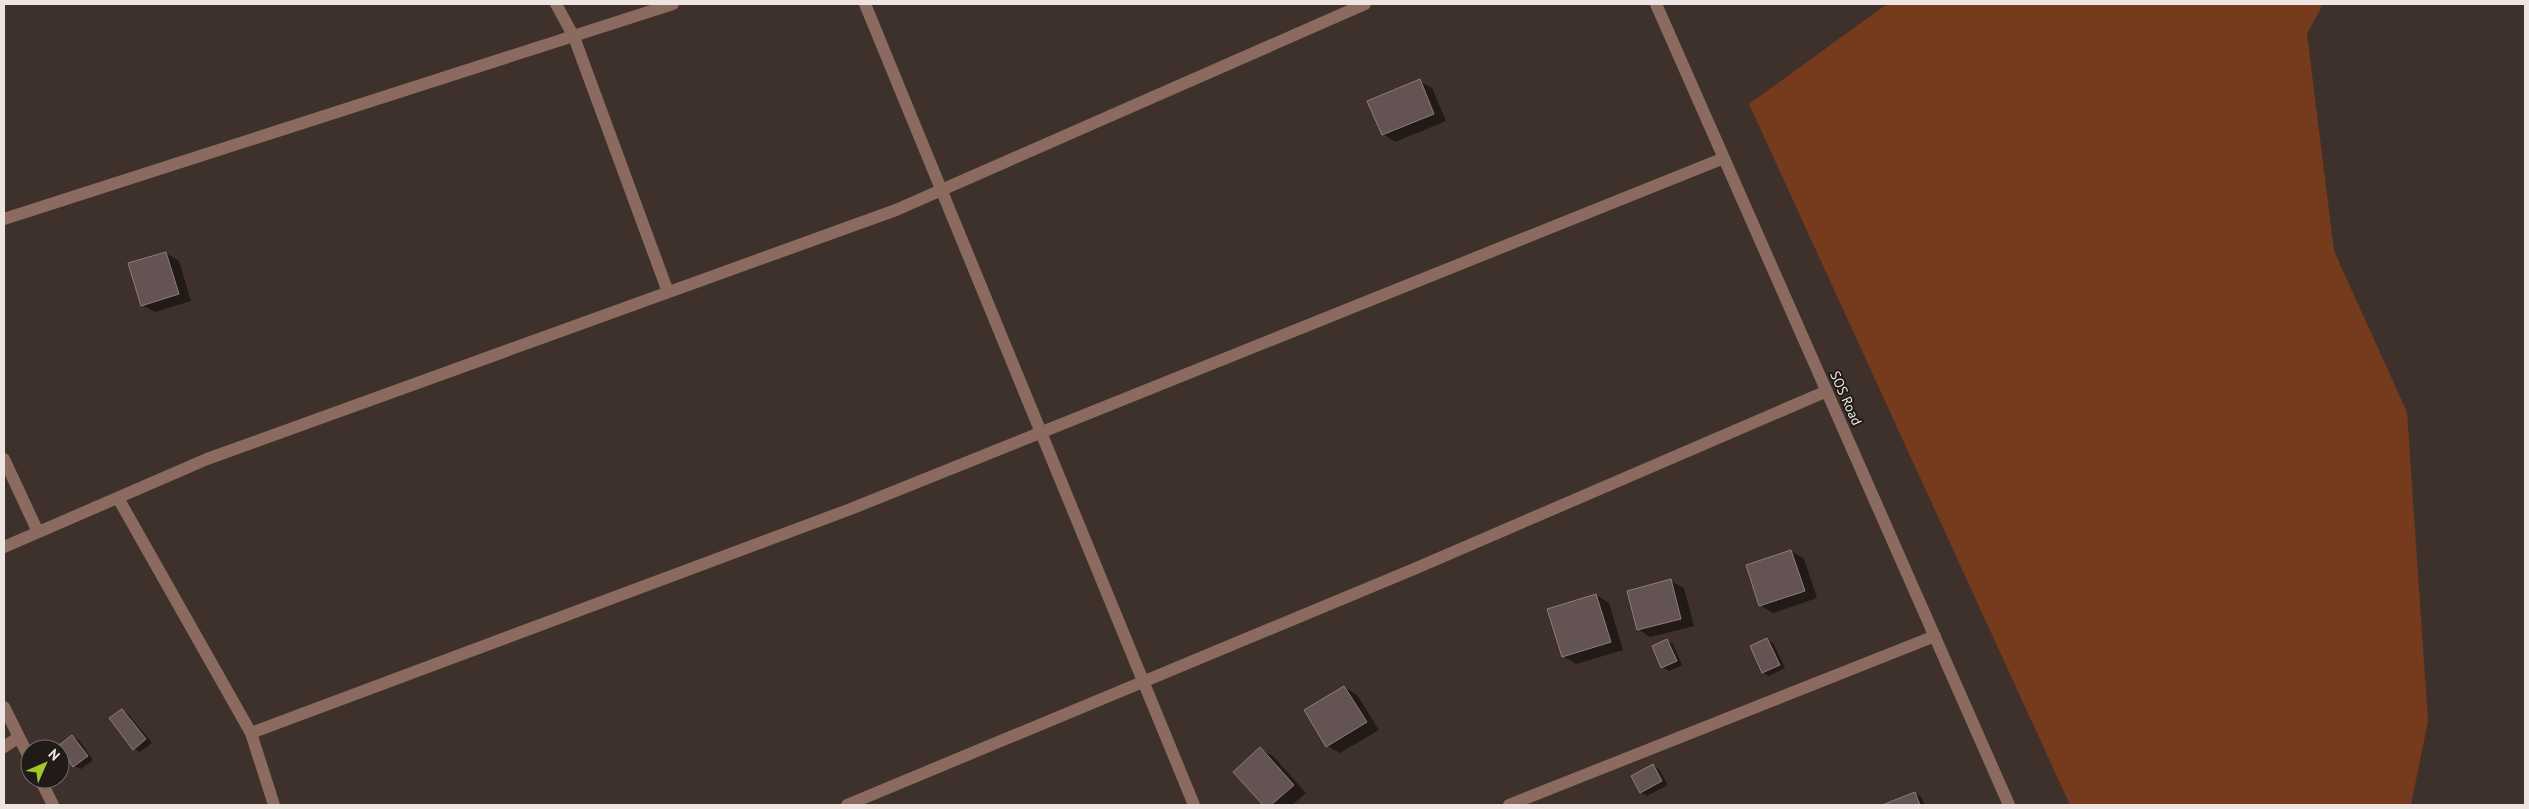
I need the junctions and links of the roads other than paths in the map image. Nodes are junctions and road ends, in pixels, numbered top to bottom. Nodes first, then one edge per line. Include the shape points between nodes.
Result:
1 (556, 4) edge
2 (673, 4) edge
3 (865, 4) edge
4 (1364, 4) edge
5 (1656, 4) edge
6 (574, 36) junction
7 (1724, 158) junction
8 (942, 190) junction
9 (4, 219) edge
10 (668, 292) junction
11 (1827, 391) junction
12 (1041, 432) junction
13 (4, 459) edge
14 (118, 498) junction
15 (38, 532) junction
16 (4, 547) edge
17 (1934, 636) junction
18 (1143, 681) junction
19 (4, 707) edge
20 (251, 733) junction
21 (19, 737) joint
22 (4, 747) edge
23 (45, 789) edge
24 (53, 805) edge
25 (274, 805) edge
26 (847, 805) edge
27 (1194, 805) edge
28 (1509, 805) edge
29 (2009, 805) edge

1 - 6 street
2 - 6 street
3 - 8 street
4 - 8 street
5 - 7 street, SOS Road
6 - 9 street
6 - 10 street
7 - 11 street, SOS Road
7 - 12 street
8 - 10 street via 896,210
8 - 12 street
10 - 14 street via 206,459
11 - 17 street, SOS Road
11 - 18 street via 1414,569
12 - 18 street
12 - 20 street via 848,510
13 - 15 street
14 - 15 street
14 - 20 street
15 - 16 street
17 - 28 street
17 - 29 street, SOS Road
18 - 26 street
18 - 27 street
19 - 21 street
20 - 25 street
21 - 22 street
23 - 24 street

